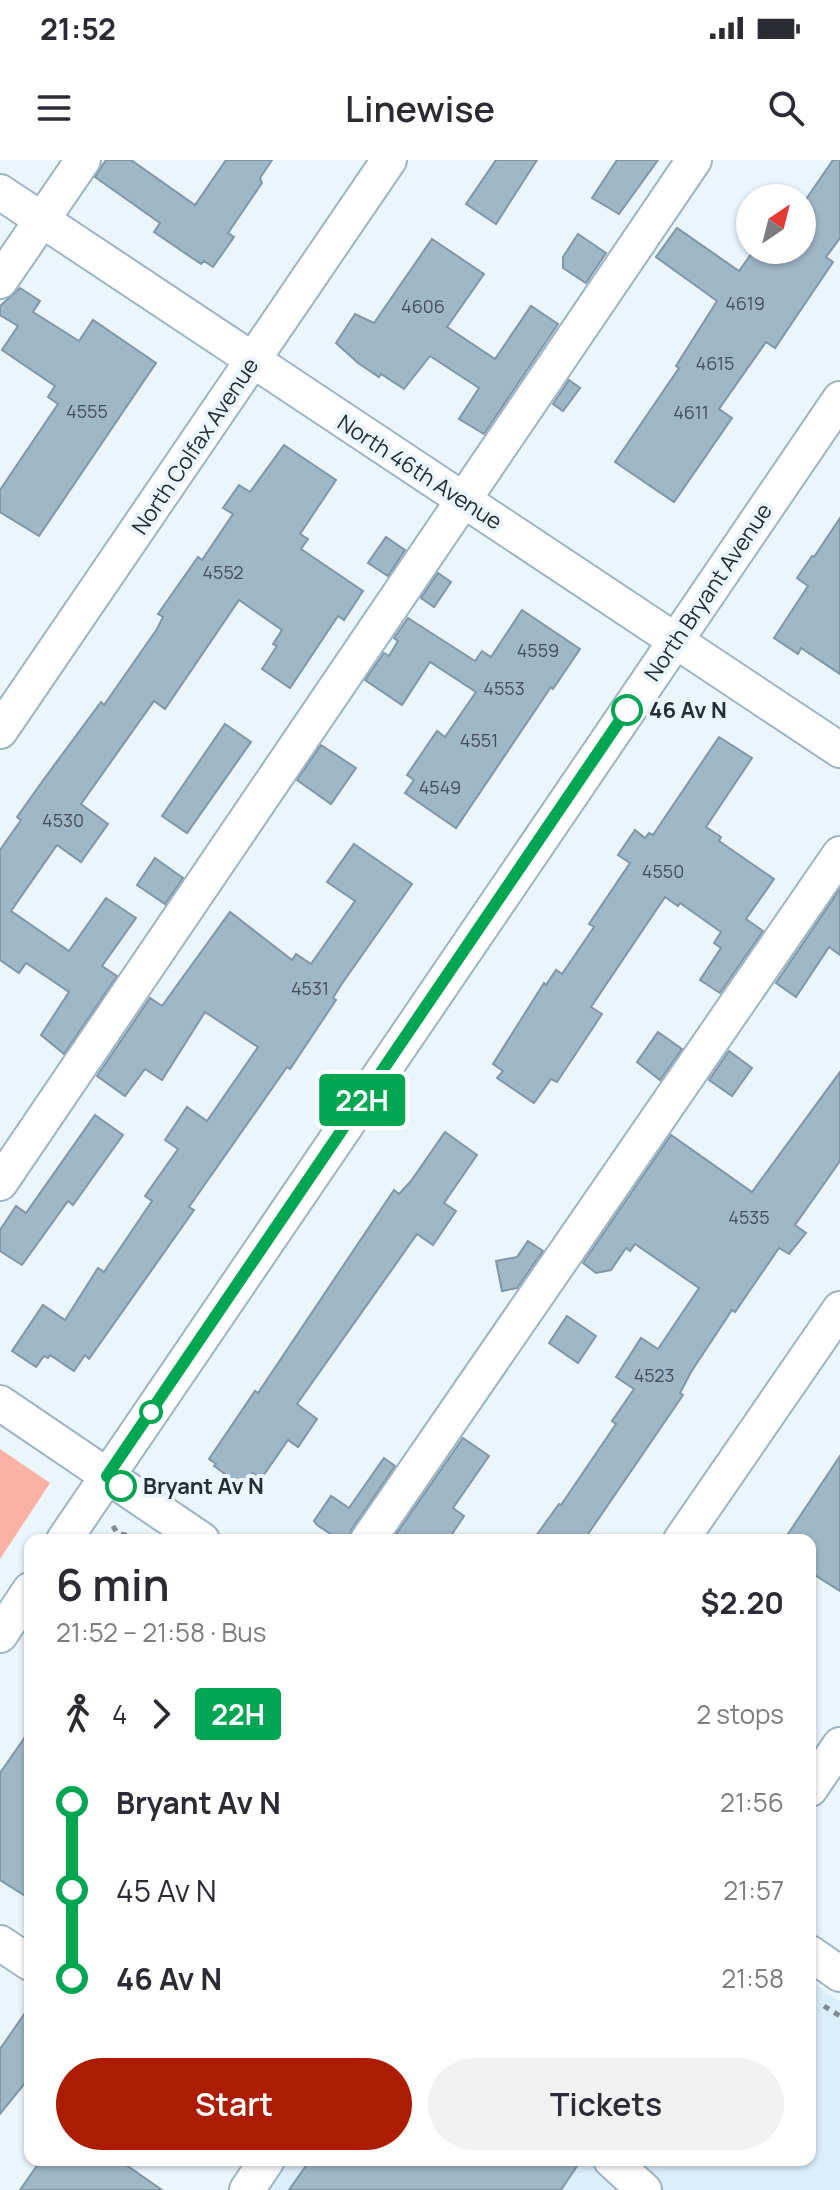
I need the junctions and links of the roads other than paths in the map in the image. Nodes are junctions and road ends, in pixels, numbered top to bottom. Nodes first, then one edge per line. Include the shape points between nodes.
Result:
1 (83, 160) edge
2 (389, 160) edge
3 (694, 160) edge
4 (0, 192) edge
5 (42, 220) junction
6 (0, 281) edge
7 (252, 362) junction
8 (840, 399) edge
9 (464, 500) junction
10 (674, 640) junction
11 (0, 731) edge
12 (840, 750) edge
13 (840, 854) edge
14 (0, 1183) edge
15 (840, 1309) edge
16 (0, 1403) edge
17 (107, 1476) junction
18 (68, 1534) edge
19 (193, 1534) edge
20 (372, 1534) edge
21 (685, 1534) edge
22 (24, 1599) edge
23 (0, 1635) edge
24 (840, 1745) edge
25 (816, 1780) edge
26 (0, 1943) edge
27 (816, 1957) edge
28 (24, 1959) edge
29 (840, 1974) edge
30 (263, 2166) edge
31 (618, 2166) edge
32 (247, 2190) edge
33 (644, 2190) edge

1 - 5 street
2 - 7 street, North Colfax Avenue
3 - 9 street
4 - 5 street, North 46th Avenue
5 - 6 street
5 - 7 street, North 46th Avenue
7 - 9 street, North 46th Avenue
7 - 11 street, North Colfax Avenue
8 - 10 street, North Bryant Avenue
9 - 10 street, North 46th Avenue
9 - 14 street
10 - 12 street, North 46th Avenue
10 - 17 street, North Bryant Avenue
13 - 20 street
15 - 21 street
16 - 17 street
17 - 18 street, North Bryant Avenue
17 - 19 street
22 - 23 street
24 - 25 street
26 - 28 street
27 - 29 street
30 - 32 street
31 - 33 street

